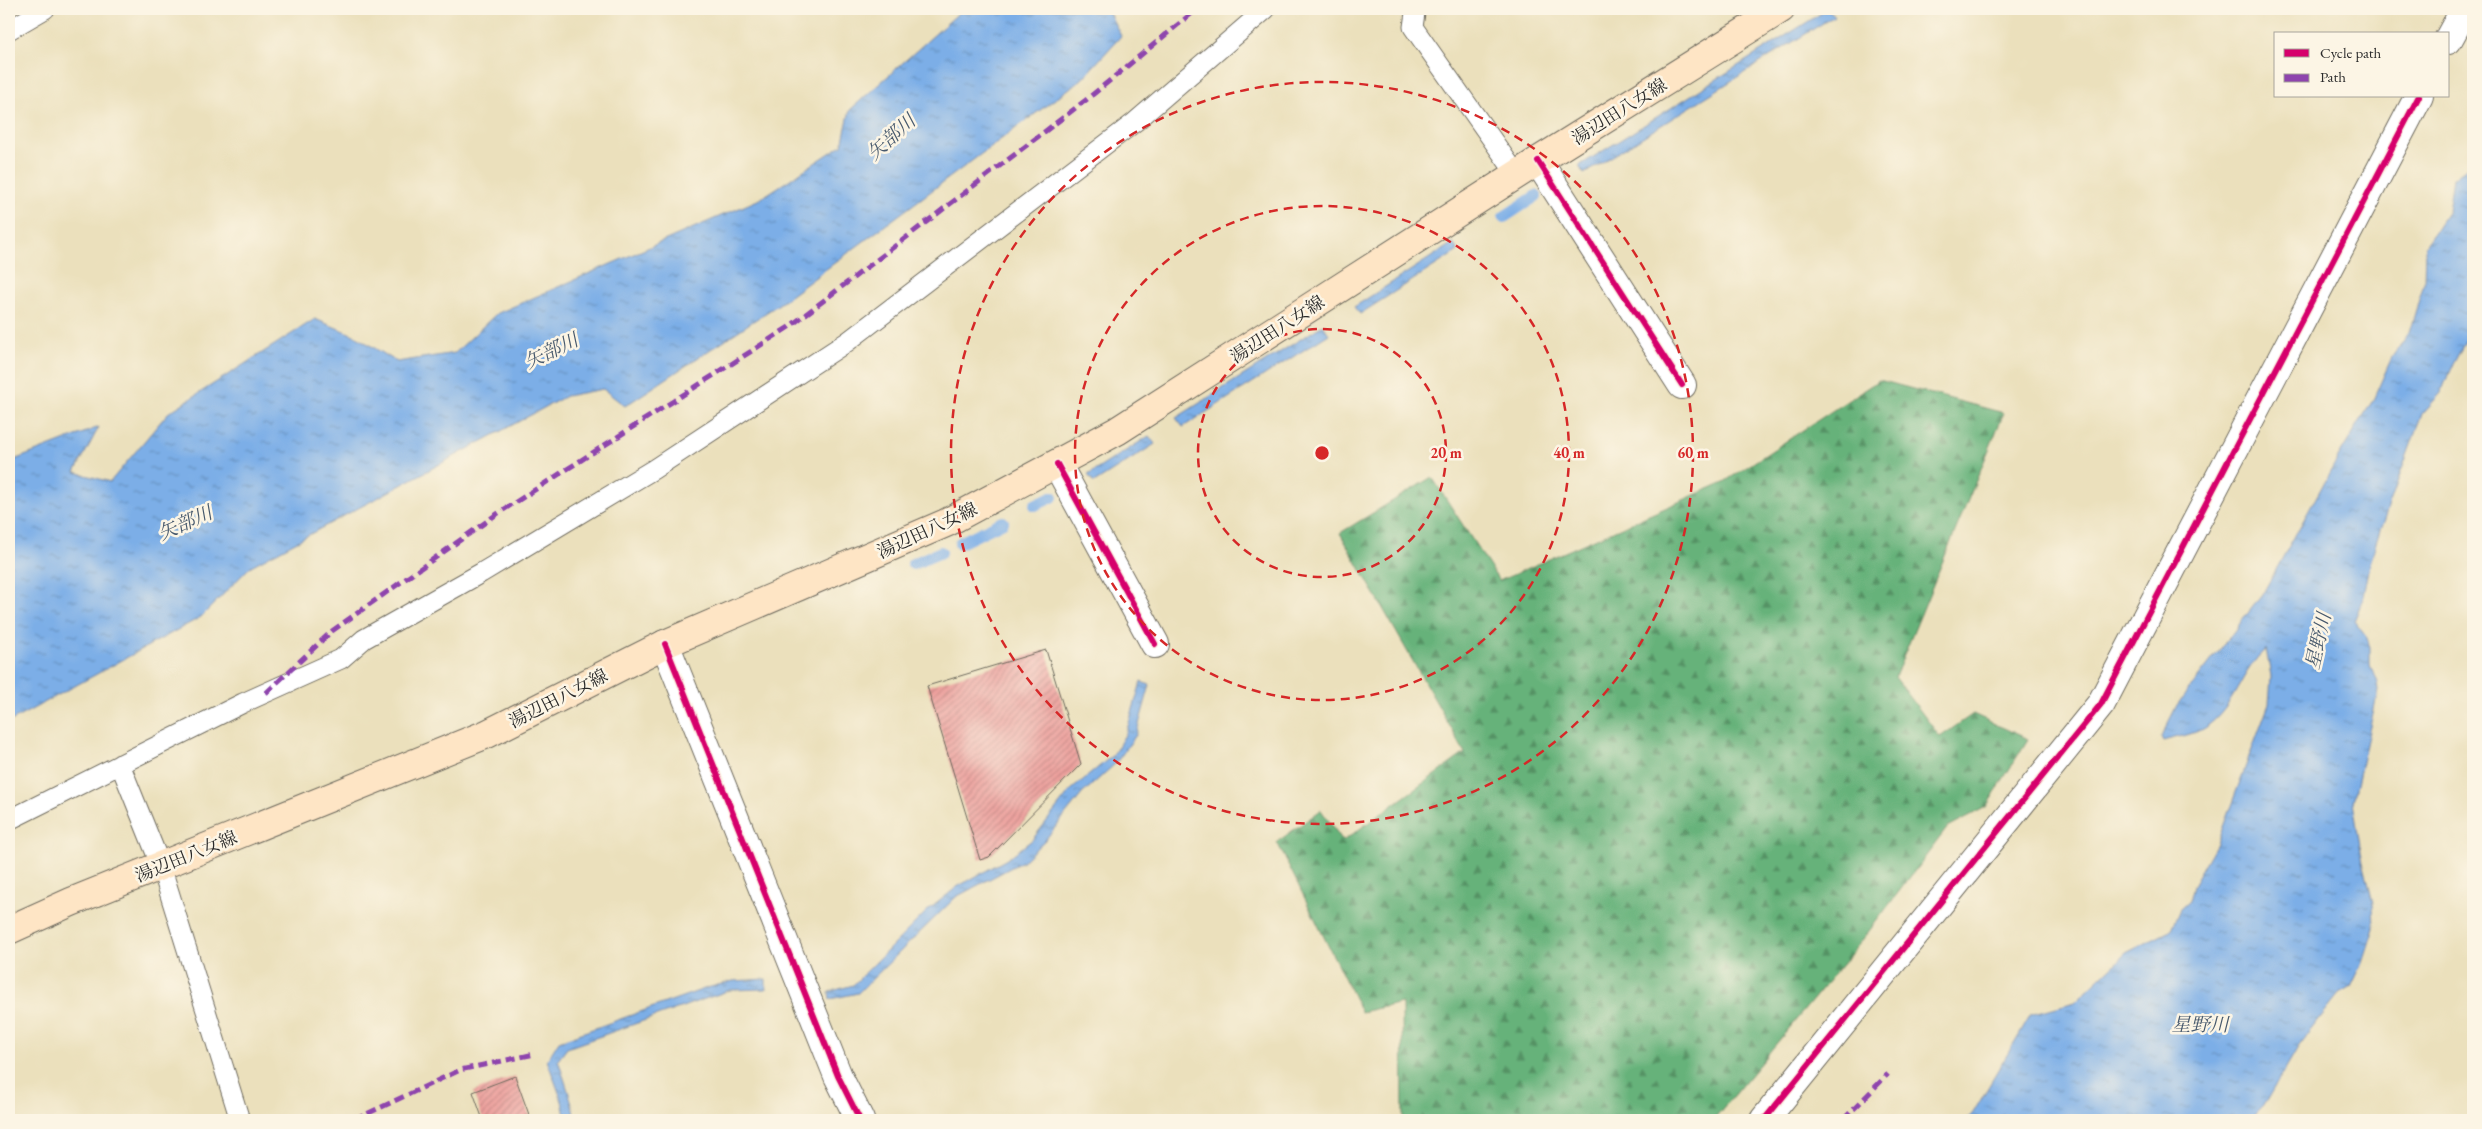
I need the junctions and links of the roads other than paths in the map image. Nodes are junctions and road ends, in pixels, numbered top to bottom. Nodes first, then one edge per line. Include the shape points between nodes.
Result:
1 (45, 9) edge
2 (1266, 9) edge
3 (1781, 9) edge
4 (2464, 9) edge
5 (1416, 10) edge
6 (9, 30) edge
7 (2450, 36) edge
8 (2418, 98) edge
9 (1527, 168) junction
10 (1682, 384) dead end
11 (1057, 464) junction
12 (665, 644) junction
13 (1155, 644) dead end
14 (120, 764) junction
15 (9, 820) edge
16 (161, 866) junction
17 (9, 930) edge
18 (240, 1120) edge
19 (860, 1120) edge
20 (1764, 1120) edge

1 - 6 lane
2 - 14 lane via 1135,122 847,342 645,474 364,639 341,659
3 - 9 main road, 湯辺田八女線
4 - 7 street
5 - 9 lane via 1413,27
8 - 20 street via 2101,704
9 - 10 street
9 - 11 main road, 湯辺田八女線 via 1117,432
11 - 12 main road, 湯辺田八女線 via 946,523
11 - 13 street
12 - 16 main road, 湯辺田八女線 via 487,734
12 - 19 street via 835,1067
14 - 15 lane
14 - 16 lane
16 - 17 main road, 湯辺田八女線
16 - 18 lane

